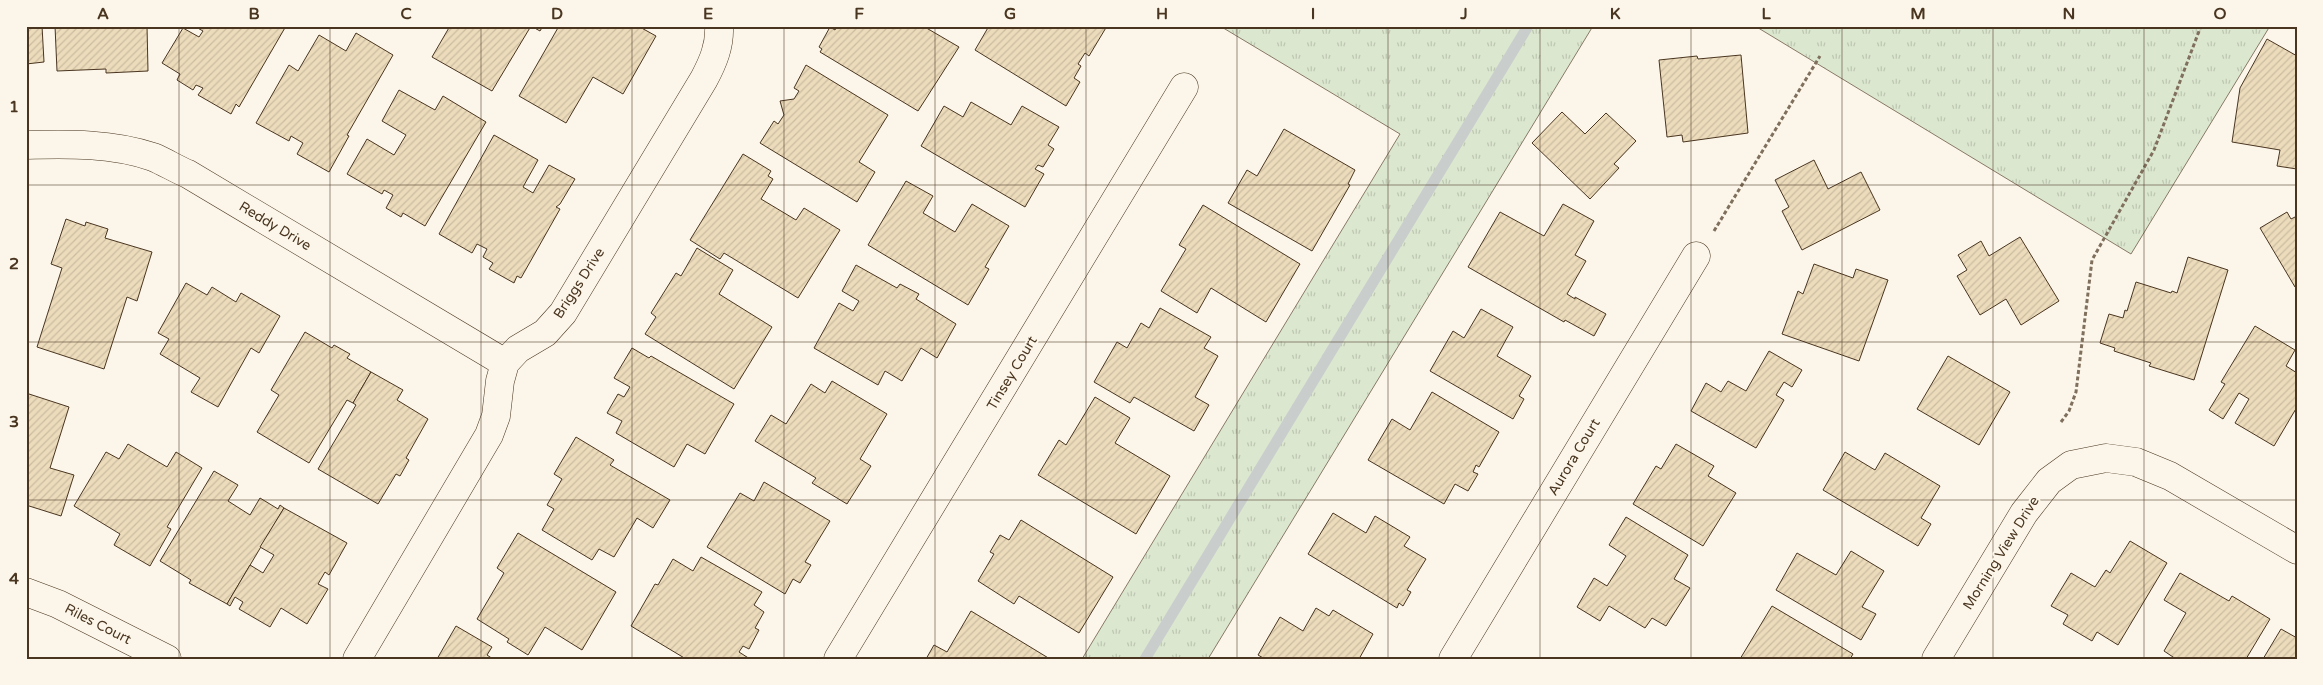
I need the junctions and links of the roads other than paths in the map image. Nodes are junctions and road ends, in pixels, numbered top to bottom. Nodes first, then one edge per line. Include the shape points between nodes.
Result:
1 (719, 26) edge
2 (1184, 87) dead end
3 (26, 145) edge
4 (1696, 256) road end
5 (504, 363) junction
6 (2297, 550) edge
7 (26, 592) edge
8 (167, 659) edge
9 (357, 659) edge
10 (838, 659) edge
11 (1454, 659) edge
12 (1936, 659) edge

1 - 5 street, Briggs Drive via 715,58 704,79 563,313 545,333
2 - 10 street, Tinsey Court
3 - 5 street, Reddy Drive via 85,144 122,149 153,158 188,174
4 - 11 street, Aurora Court
5 - 9 street via 496,416 489,435
6 - 12 street, Morning View Drive via 2170,476 2136,462 2106,458 2071,465 2049,481 2024,513
7 - 8 street, Riles Court via 58,604

